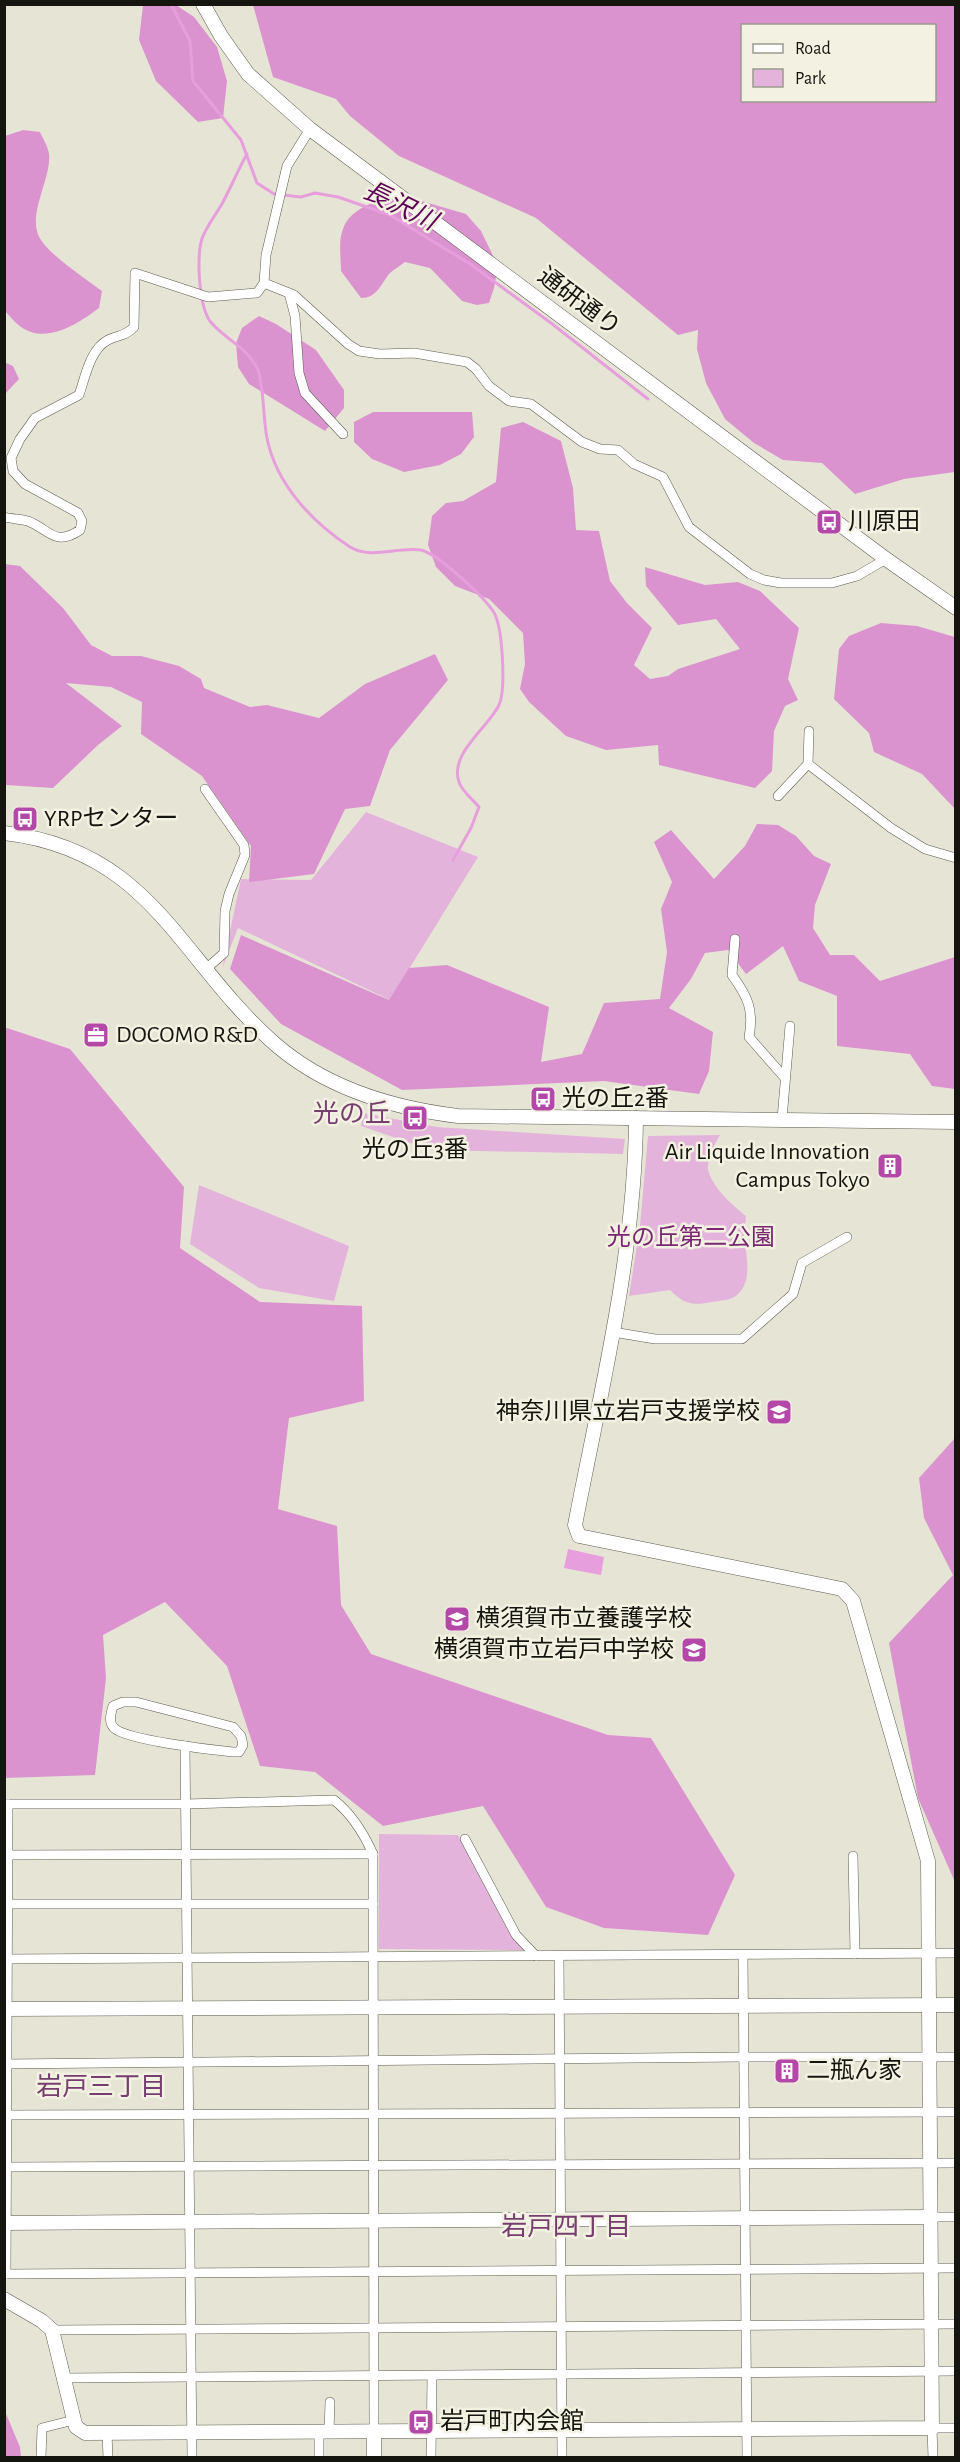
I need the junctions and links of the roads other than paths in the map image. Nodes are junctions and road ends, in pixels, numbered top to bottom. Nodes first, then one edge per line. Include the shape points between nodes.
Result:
1 (203, 4) edge
2 (310, 129) junction
3 (264, 283) junction
4 (289, 293) junction
5 (343, 434) dead end
6 (4, 517) edge
7 (886, 559) junction
8 (956, 608) edge
9 (809, 731) dead end
10 (808, 764) junction
11 (205, 789) dead end
12 (778, 796) dead end
13 (4, 833) edge
14 (956, 858) edge
15 (735, 939) dead end
16 (206, 969) junction
17 (790, 1026) dead end
18 (785, 1078) junction
19 (636, 1118) junction
20 (782, 1119) junction
21 (956, 1122) edge
22 (847, 1237) dead end
23 (613, 1332) junction
24 (185, 1746) junction
25 (6, 1804) edge
26 (186, 1804) junction
27 (465, 1839) dead end
28 (6, 1854) edge
29 (186, 1854) junction
30 (374, 1854) junction
31 (853, 1857) dead end
32 (6, 1904) edge
33 (186, 1904) junction
34 (374, 1904) junction
35 (956, 1953) edge
36 (855, 1954) junction
37 (930, 1954) junction
38 (743, 1955) junction
39 (536, 1956) junction
40 (559, 1956) junction
41 (374, 1957) junction
42 (187, 1958) junction
43 (6, 1959) edge
44 (931, 2005) junction
45 (956, 2005) edge
46 (743, 2006) junction
47 (374, 2007) junction
48 (559, 2007) junction
49 (187, 2008) junction
50 (6, 2009) edge
51 (743, 2057) junction
52 (956, 2057) edge
53 (560, 2058) junction
54 (931, 2058) junction
55 (374, 2060) junction
56 (188, 2062) junction
57 (6, 2064) edge
58 (931, 2112) junction
59 (956, 2112) edge
60 (560, 2113) junction
61 (744, 2113) junction
62 (188, 2114) junction
63 (374, 2114) junction
64 (6, 2115) edge
65 (931, 2163) junction
66 (956, 2163) edge
67 (744, 2164) junction
68 (560, 2165) junction
69 (374, 2166) junction
70 (189, 2167) junction
71 (5, 2168) edge
72 (932, 2217) junction
73 (956, 2217) edge
74 (745, 2218) junction
75 (561, 2219) junction
76 (374, 2220) junction
77 (189, 2222) junction
78 (5, 2223) edge
79 (932, 2268) junction
80 (956, 2268) edge
81 (745, 2270) junction
82 (561, 2271) junction
83 (374, 2272) junction
84 (190, 2273) junction
85 (5, 2274) edge
86 (6, 2303) edge
87 (932, 2324) junction
88 (956, 2324) edge
89 (746, 2326) junction
90 (561, 2327) junction
91 (374, 2328) junction
92 (190, 2329) junction
93 (52, 2330) junction
94 (932, 2371) junction
95 (956, 2371) edge
96 (746, 2373) junction
97 (562, 2374) junction
98 (374, 2376) junction
99 (432, 2376) junction
100 (190, 2377) junction
101 (65, 2378) junction
102 (330, 2402) dead end
103 (74, 2420) junction
104 (932, 2428) junction
105 (956, 2428) edge
106 (747, 2429) junction
107 (430, 2431) junction
108 (562, 2431) junction
109 (191, 2432) junction
110 (324, 2432) junction
111 (374, 2432) junction
112 (107, 2433) junction
113 (41, 2457) edge
114 (108, 2457) edge
115 (192, 2457) edge
116 (319, 2457) edge
117 (374, 2457) edge
118 (431, 2457) edge
119 (562, 2457) edge
120 (747, 2457) edge
121 (933, 2457) edge

1 - 2 street, 通研通り via 248,74
2 - 3 street via 287,166 266,255
2 - 7 street, 通研通り
3 - 4 street
3 - 6 street via 257,292 208,297 135,273 134,327 128,334 102,344 79,395 35,418 11,458 13,471 25,484 78,513 82,521 80,530 58,538 27,521
4 - 5 street via 305,393
4 - 7 street via 360,351 414,353 467,362 509,401 531,404 582,442 618,450 634,464 663,477 689,527 750,574 780,583 832,583 856,576
7 - 8 street, 通研通り
9 - 10 street
10 - 12 street
10 - 14 street via 891,828 925,849
11 - 16 street via 239,836 245,855 225,911 224,953
13 - 16 street via 54,842 95,860 135,888
15 - 18 street via 732,975 744,991 752,1018 749,1037
16 - 19 street via 276,1045 334,1083 381,1102 458,1116
17 - 18 street
18 - 20 street
19 - 20 street
19 - 23 street via 631,1211
20 - 21 street
22 - 23 street via 802,1263 793,1294 742,1339 655,1339
23 - 37 street via 575,1525 579,1536 842,1589 853,1601 928,1862
24 - 24 street via 115,1730 110,1716 113,1706 136,1702 233,1727 243,1745 239,1752
24 - 26 street
25 - 26 street
25 - 28 street
26 - 29 street
26 - 30 street via 334,1800 365,1836
27 - 39 street via 516,1935
28 - 29 street
28 - 32 street
29 - 30 street
29 - 33 street
30 - 34 street
31 - 36 street
32 - 33 street
32 - 43 street
33 - 34 street
33 - 42 street
34 - 41 street
35 - 37 street
36 - 37 street
36 - 38 street
37 - 44 street
38 - 40 street
38 - 46 street
39 - 40 street
39 - 41 street
40 - 48 street
41 - 42 street
41 - 47 street
42 - 43 street
42 - 49 street
43 - 50 street
44 - 45 street
44 - 46 street
44 - 54 street
46 - 48 street
46 - 51 street
47 - 48 street
47 - 49 street
47 - 55 street
48 - 53 street
49 - 50 street
49 - 56 street
50 - 57 street
51 - 53 street
51 - 54 street
51 - 61 street
52 - 54 street
53 - 55 street
53 - 60 street
54 - 58 street
55 - 56 street
55 - 63 street
56 - 57 street
56 - 62 street
57 - 64 street
58 - 59 street
58 - 61 street
58 - 65 street
60 - 61 street
60 - 63 street
60 - 68 street
61 - 67 street
62 - 63 street
62 - 64 street
62 - 70 street
63 - 69 street
64 - 71 street
65 - 66 street
65 - 67 street
65 - 72 street
67 - 68 street
67 - 74 street
68 - 69 street
68 - 75 street
69 - 70 street
69 - 76 street
70 - 71 street
70 - 77 street
71 - 78 street
72 - 73 street
72 - 74 street
72 - 79 street
74 - 75 street
74 - 81 street
75 - 76 street
75 - 82 street
76 - 77 street
76 - 83 street
77 - 78 street
77 - 84 street
78 - 85 street
79 - 80 street
79 - 81 street
79 - 87 street
81 - 82 street
81 - 89 street
82 - 83 street
82 - 90 street
83 - 84 street
83 - 91 street
84 - 85 street
84 - 92 street
86 - 93 street
87 - 88 street
87 - 89 street
87 - 94 street
89 - 90 street
89 - 96 street
90 - 91 street
90 - 97 street
91 - 92 street
91 - 98 street
92 - 93 street
92 - 100 street
93 - 101 street
94 - 95 street
94 - 96 street
94 - 104 street
96 - 97 street
96 - 106 street
97 - 99 street
97 - 108 street
98 - 99 street
98 - 100 street
98 - 111 street
99 - 107 street
100 - 101 street
100 - 109 street
101 - 103 street
102 - 110 street
103 - 112 street via 80,2431
103 - 113 street via 42,2428
104 - 105 street
104 - 106 street
104 - 121 street
106 - 108 street
106 - 120 street
107 - 108 street
107 - 111 street
107 - 118 street
108 - 119 street
109 - 110 street
109 - 112 street
109 - 115 street
110 - 111 street
110 - 116 street
111 - 117 street
112 - 114 street

